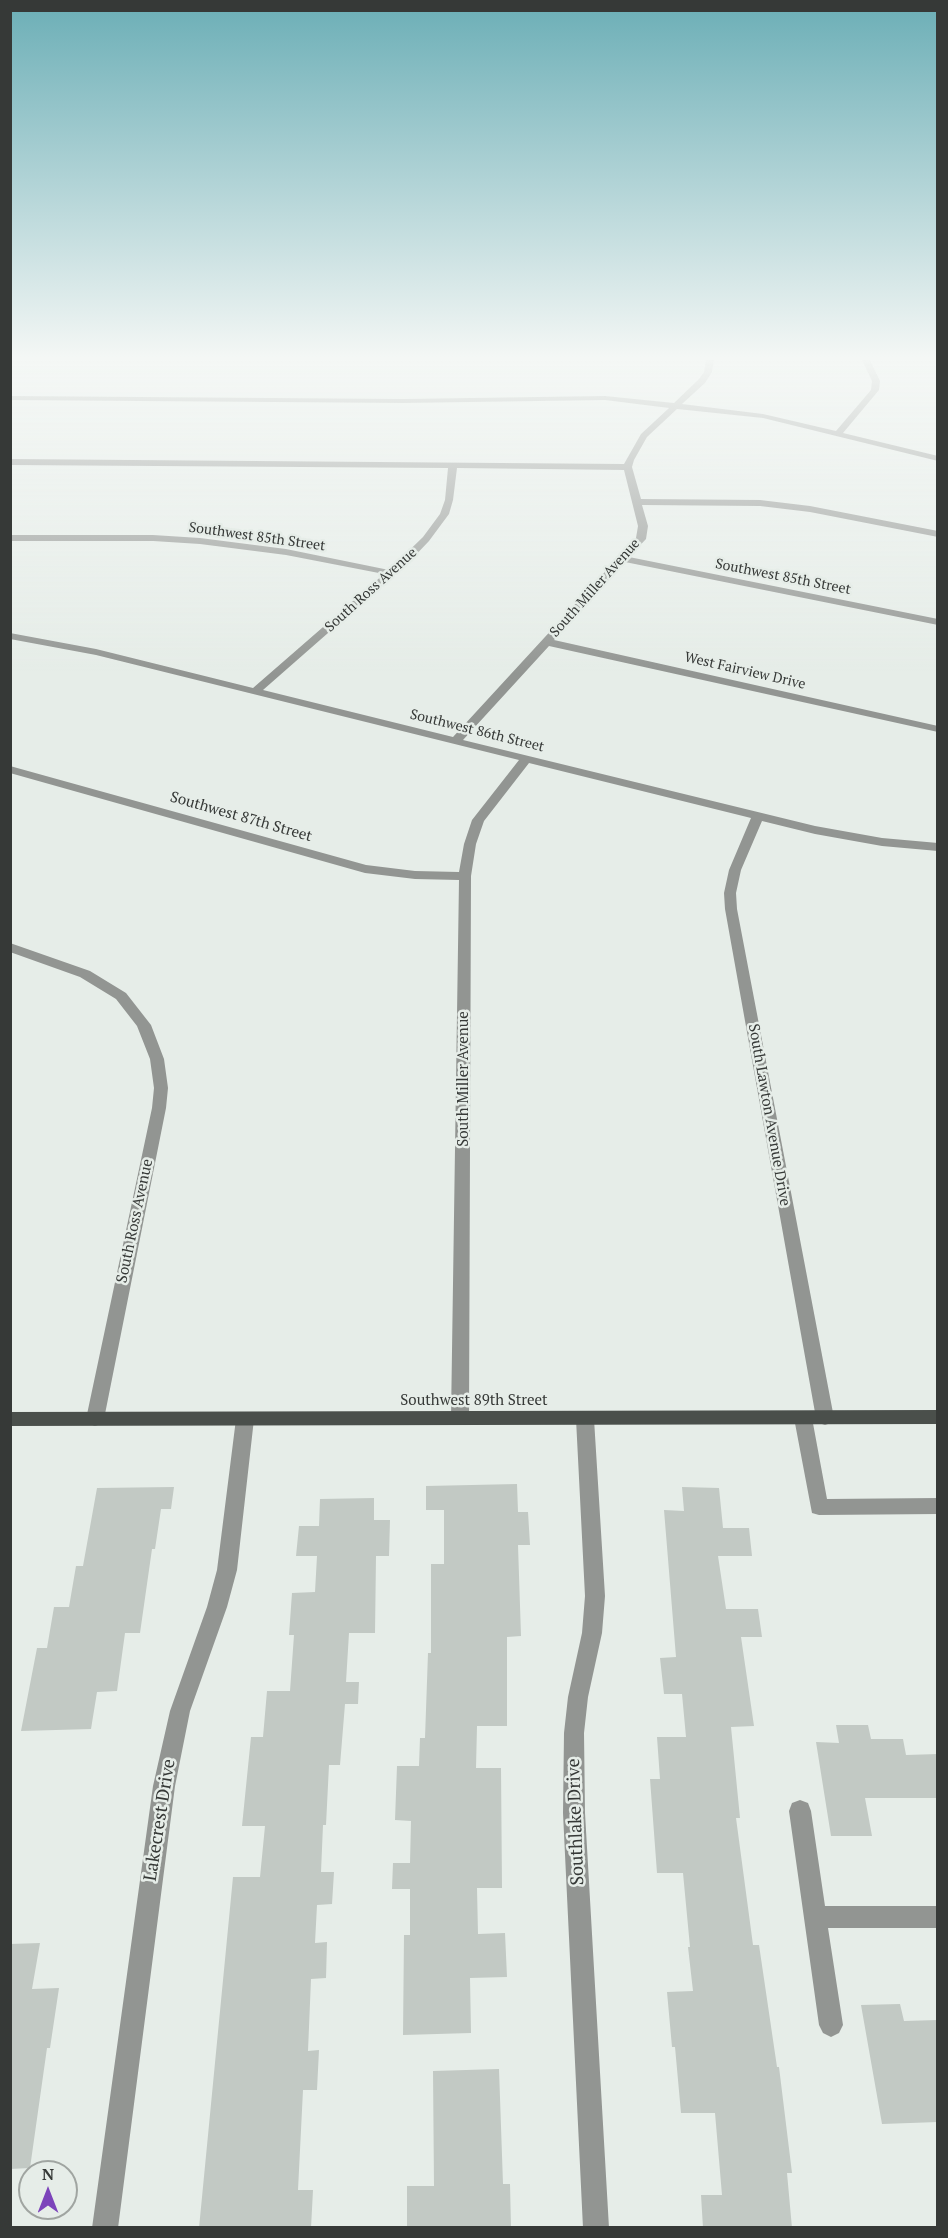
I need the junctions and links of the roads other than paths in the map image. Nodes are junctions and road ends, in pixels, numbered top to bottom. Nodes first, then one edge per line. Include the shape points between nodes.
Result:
1 (280, 464) edge
2 (453, 466) junction
3 (628, 467) joint
4 (636, 502) junction
5 (938, 534) edge
6 (10, 538) edge
7 (623, 559) junction
8 (391, 573) junction
9 (938, 622) edge
10 (10, 636) edge
11 (547, 642) junction
12 (255, 692) junction
13 (938, 729) edge
14 (456, 741) junction
15 (527, 758) junction
16 (10, 769) edge
17 (758, 816) junction
18 (938, 847) edge
19 (465, 876) junction
20 (10, 947) edge
21 (938, 1417) edge
22 (460, 1418) junction
23 (803, 1418) junction
24 (825, 1418) junction
25 (10, 1419) edge
26 (95, 1419) junction
27 (245, 1419) junction
28 (585, 1419) junction
29 (938, 1506) edge
30 (800, 1811) dead end
31 (817, 1917) junction
32 (938, 1917) edge
33 (831, 2025) dead end
34 (105, 2228) edge
35 (596, 2228) edge

1 - 2 street
2 - 3 street
2 - 8 street, South Ross Avenue via 452,490 444,514 420,547
3 - 4 street, South Miller Avenue
4 - 5 street via 734,501 779,505
4 - 7 street, South Miller Avenue via 643,534
6 - 8 street, Southwest 85th Street via 200,541 286,552
7 - 9 street, Southwest 85th Street
7 - 11 street, South Miller Avenue
8 - 12 street, South Ross Avenue
10 - 12 street, Southwest 86th Street via 76,648
11 - 13 street, West Fairview Drive
11 - 14 street, South Miller Avenue
12 - 14 street, Southwest 86th Street
14 - 15 street, Southwest 86th Street
15 - 17 street, Southwest 86th Street
15 - 19 street, South Miller Avenue via 478,820
16 - 19 street, Southwest 87th Street via 365,868
17 - 18 street, Southwest 86th Street via 870,840
17 - 24 street, South Lawton Avenue Drive via 735,870 731,909
19 - 22 street, South Miller Avenue
20 - 26 street, South Ross Avenue via 85,974 121,996 144,1025 157,1059 159,1108
21 - 24 main road, Southwest 89th Street
22 - 27 main road, Southwest 89th Street
22 - 28 main road, Southwest 89th Street
23 - 24 main road, Southwest 89th Street
23 - 28 main road, Southwest 89th Street
23 - 29 street via 819,1507
25 - 26 main road, Southwest 89th Street
26 - 27 main road, Southwest 89th Street
27 - 34 street, Lakecrest Drive via 227,1570 180,1711 164,1786
28 - 35 street, Southlake Drive via 595,1596 574,1733 574,1812
30 - 31 street
31 - 32 street
31 - 33 street

